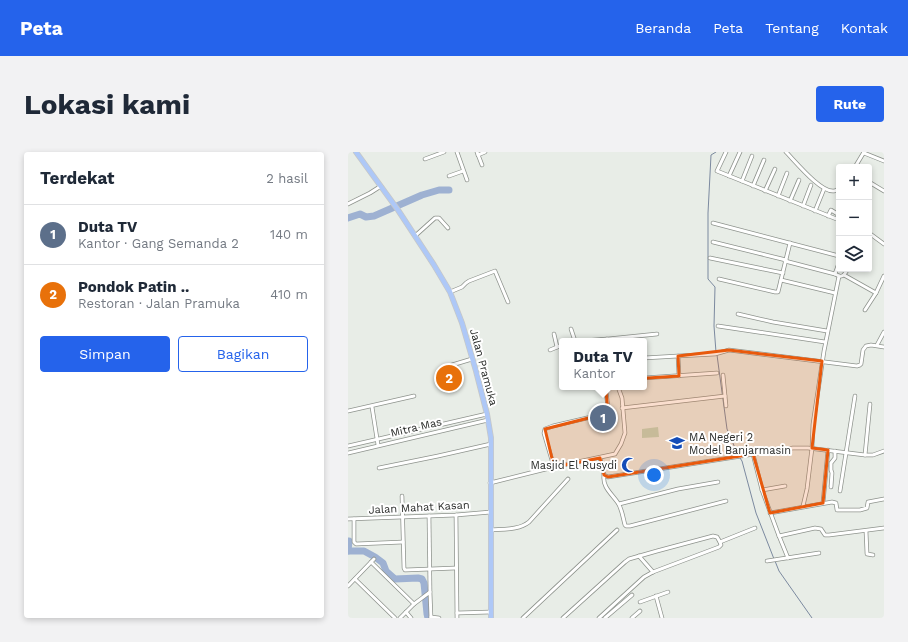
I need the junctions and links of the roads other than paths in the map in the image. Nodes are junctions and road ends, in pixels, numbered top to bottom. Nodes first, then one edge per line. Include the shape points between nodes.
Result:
1 (356, 152) edge
2 (444, 152) edge
3 (457, 152) edge
4 (485, 152) edge
5 (726, 152) edge
6 (740, 152) edge
7 (786, 152) edge
8 (864, 152) edge
9 (478, 153) edge
10 (752, 156) dead end
11 (425, 159) dead end
12 (764, 160) dead end
13 (884, 161) edge
14 (857, 164) edge
15 (482, 166) dead end
16 (775, 169) dead end
17 (463, 171) junction
18 (787, 173) dead end
19 (449, 176) dead end
20 (729, 176) junction
21 (467, 180) dead end
22 (799, 180) dead end
23 (742, 181) junction
24 (872, 184) edge
25 (811, 185) dead end
26 (381, 186) junction
27 (753, 186) junction
28 (824, 189) junction
29 (836, 190) edge
30 (765, 191) junction
31 (884, 191) edge
32 (778, 196) junction
33 (790, 201) junction
34 (348, 204) edge
35 (803, 206) junction
36 (815, 211) junction
37 (836, 213) edge
38 (828, 216) junction
39 (836, 219) edge
40 (713, 223) dead end
41 (448, 228) dead end
42 (872, 235) edge
43 (415, 236) junction
44 (713, 242) dead end
45 (790, 243) junction
46 (884, 244) edge
47 (836, 255) edge
48 (710, 258) dead end
49 (786, 261) junction
50 (846, 272) edge
51 (783, 273) junction
52 (835, 274) joint
53 (844, 275) junction
54 (839, 276) junction
55 (884, 276) edge
56 (719, 279) dead end
57 (781, 280) junction
58 (450, 292) junction
59 (835, 293) junction
60 (876, 293) junction
61 (508, 302) dead end
62 (865, 310) dead end
63 (738, 314) dead end
64 (718, 326) dead end
65 (571, 329) dead end
66 (827, 331) junction
67 (884, 332) edge
68 (554, 334) dead end
69 (657, 334) dead end
70 (574, 338) edge
71 (623, 338) edge
72 (825, 342) junction
73 (877, 345) junction
74 (884, 346) edge
75 (557, 347) joint
76 (550, 350) dead end
77 (678, 356) junction
78 (647, 358) edge
79 (472, 359) junction
80 (822, 361) junction
81 (452, 365) dead end
82 (717, 373) dead end
83 (723, 375) dead end
84 (679, 376) junction
85 (647, 378) edge
86 (608, 390) edge
87 (619, 390) edge
88 (414, 396) dead end
89 (723, 396) junction
90 (855, 396) dead end
91 (870, 404) dead end
92 (372, 406) junction
93 (726, 406) dead end
94 (622, 408) junction
95 (348, 411) edge
96 (487, 414) junction
97 (488, 420) junction
98 (422, 430) junction
99 (423, 435) junction
100 (378, 439) junction
101 (491, 444) junction
102 (378, 445) junction
103 (348, 446) edge
104 (812, 448) junction
105 (828, 450) junction
106 (835, 451) junction
107 (884, 451) edge
108 (847, 452) junction
109 (348, 453) edge
110 (753, 454) junction
111 (865, 455) junction
112 (600, 458) junction
113 (554, 467) junction
114 (379, 468) dead end
115 (604, 475) junction
116 (568, 479) dead end
117 (718, 482) dead end
118 (490, 484) junction
119 (785, 486) dead end
120 (831, 487) dead end
121 (762, 490) junction
122 (840, 491) dead end
123 (402, 496) dead end
124 (884, 499) edge
125 (726, 501) dead end
126 (823, 503) junction
127 (619, 504) junction
128 (803, 506) junction
129 (490, 512) junction
130 (770, 513) junction
131 (456, 515) junction
132 (429, 516) junction
133 (403, 517) junction
134 (348, 519) edge
135 (354, 519) junction
136 (755, 528) dead end
137 (884, 528) edge
138 (491, 530) junction
139 (617, 530) dead end
140 (866, 531) junction
141 (778, 536) junction
142 (403, 542) junction
143 (720, 542) junction
144 (819, 553) dead end
145 (873, 555) dead end
146 (638, 556) junction
147 (788, 558) junction
148 (374, 559) dead end
149 (767, 561) dead end
150 (371, 562) junction
151 (456, 568) junction
152 (430, 569) junction
153 (653, 572) junction
154 (356, 578) junction
155 (348, 586) edge
156 (668, 592) dead end
157 (427, 594) junction
158 (632, 595) dead end
159 (656, 596) junction
160 (640, 602) dead end
161 (414, 604) junction
162 (640, 611) dead end
163 (406, 612) junction
164 (491, 612) junction
165 (457, 613) junction
166 (396, 618) edge
167 (400, 618) edge
168 (412, 618) edge
169 (431, 618) edge
170 (439, 618) edge
171 (457, 618) edge
172 (492, 618) edge
173 (523, 618) edge
174 (563, 618) edge
175 (599, 618) edge
176 (605, 618) edge
177 (632, 618) edge
178 (662, 618) edge

1 - 26 main road, Jalan Pramuka
2 - 11 street
3 - 17 street
4 - 9 street
5 - 20 street via 717,171
6 - 20 street
7 - 28 street
8 - 13 street
8 - 14 street
9 - 15 street
10 - 23 street
12 - 27 street
16 - 30 street
17 - 19 street
17 - 21 street
18 - 32 street
20 - 23 street
22 - 33 street
23 - 27 street
24 - 31 street
25 - 35 street
26 - 34 street
26 - 43 main road, Jalan Pramuka
27 - 30 street
28 - 29 street via 832,192
28 - 36 street
30 - 32 street
32 - 33 street
33 - 35 street
35 - 36 street
36 - 38 street
37 - 38 street via 831,210
38 - 39 street
40 - 45 street
41 - 43 street via 439,218 435,218
42 - 46 street
43 - 58 main road, Jalan Pramuka
44 - 49 street
45 - 47 street
45 - 49 street
48 - 51 street
49 - 51 street
49 - 52 street
50 - 53 street
51 - 57 street
52 - 54 street
53 - 54 street
53 - 60 street
54 - 59 street
55 - 60 street
56 - 57 street via 775,292 778,292
57 - 59 street
58 - 61 street via 495,271
58 - 79 main road, Jalan Pramuka
59 - 66 street
60 - 62 street
63 - 66 street
64 - 72 street
65 - 70 street
66 - 72 street
67 - 73 street
68 - 75 street
69 - 71 street
72 - 80 street
73 - 74 street
73 - 80 street via 868,345 865,348 859,365
75 - 76 street
77 - 78 street
77 - 80 street via 717,354 729,350
77 - 84 street
79 - 81 street
79 - 96 main road, Jalan Pramuka
80 - 104 street
82 - 84 street
83 - 89 street
84 - 85 street
86 - 113 street via 608,408 604,414 545,429 544,434
87 - 94 street
88 - 92 street
89 - 93 street
89 - 94 street
90 - 108 street
91 - 111 street
92 - 95 street
92 - 100 street
94 - 112 street via 624,438 616,453
96 - 97 main road, Jalan Pramuka
96 - 98 street, Mitra Mas
97 - 99 street, Mitra Mas
97 - 101 main road, Jalan Pramuka
98 - 99 street
98 - 100 street, Mitra Mas
99 - 102 street, Mitra Mas
100 - 102 street
100 - 103 street, Mitra Mas
101 - 114 street
101 - 118 main road, Jalan Pramuka
102 - 109 street, Mitra Mas
104 - 105 street
104 - 110 street
104 - 128 street
105 - 106 street
105 - 126 street
106 - 108 street
106 - 120 street via 835,458 831,464
107 - 111 street
108 - 111 street
108 - 122 street
110 - 115 street via 608,477
110 - 121 street
112 - 113 street
112 - 115 street
113 - 118 street
115 - 127 street via 605,485
116 - 138 street via 529,522 520,527
117 - 127 street
118 - 129 main road, Jalan Pramuka
119 - 121 street
121 - 130 street
123 - 133 street
124 - 126 street via 868,502 867,508 860,510 837,510 834,502
125 - 127 street via 627,526
126 - 128 street
128 - 130 street
129 - 131 street, Jalan Mahat Kasan
129 - 138 main road, Jalan Pramuka
130 - 141 street
131 - 132 street, Jalan Mahat Kasan
131 - 151 street
132 - 133 street, Jalan Mahat Kasan
132 - 152 street
133 - 135 street, Jalan Mahat Kasan
133 - 142 street
134 - 135 street, Jalan Mahat Kasan
135 - 142 street via 356,544
136 - 143 street
137 - 140 street
138 - 164 main road, Jalan Pramuka
139 - 173 street
140 - 141 street via 829,536 821,529 815,528
140 - 145 street via 867,554
141 - 147 street
142 - 152 street via 405,570
143 - 146 street via 713,536
143 - 153 street via 719,547
144 - 147 street
146 - 153 street
146 - 174 street via 626,562
147 - 149 street
148 - 150 street
150 - 154 street
150 - 161 street
151 - 152 street
151 - 165 street
152 - 157 street
153 - 175 street via 644,577
154 - 155 street
154 - 166 street
156 - 159 street
157 - 161 street
157 - 169 street
158 - 176 street
159 - 160 street
159 - 178 street
161 - 163 street
162 - 177 street
163 - 167 street
163 - 168 street
164 - 165 street
164 - 172 main road, Jalan Pramuka
165 - 171 street
169 - 170 street

